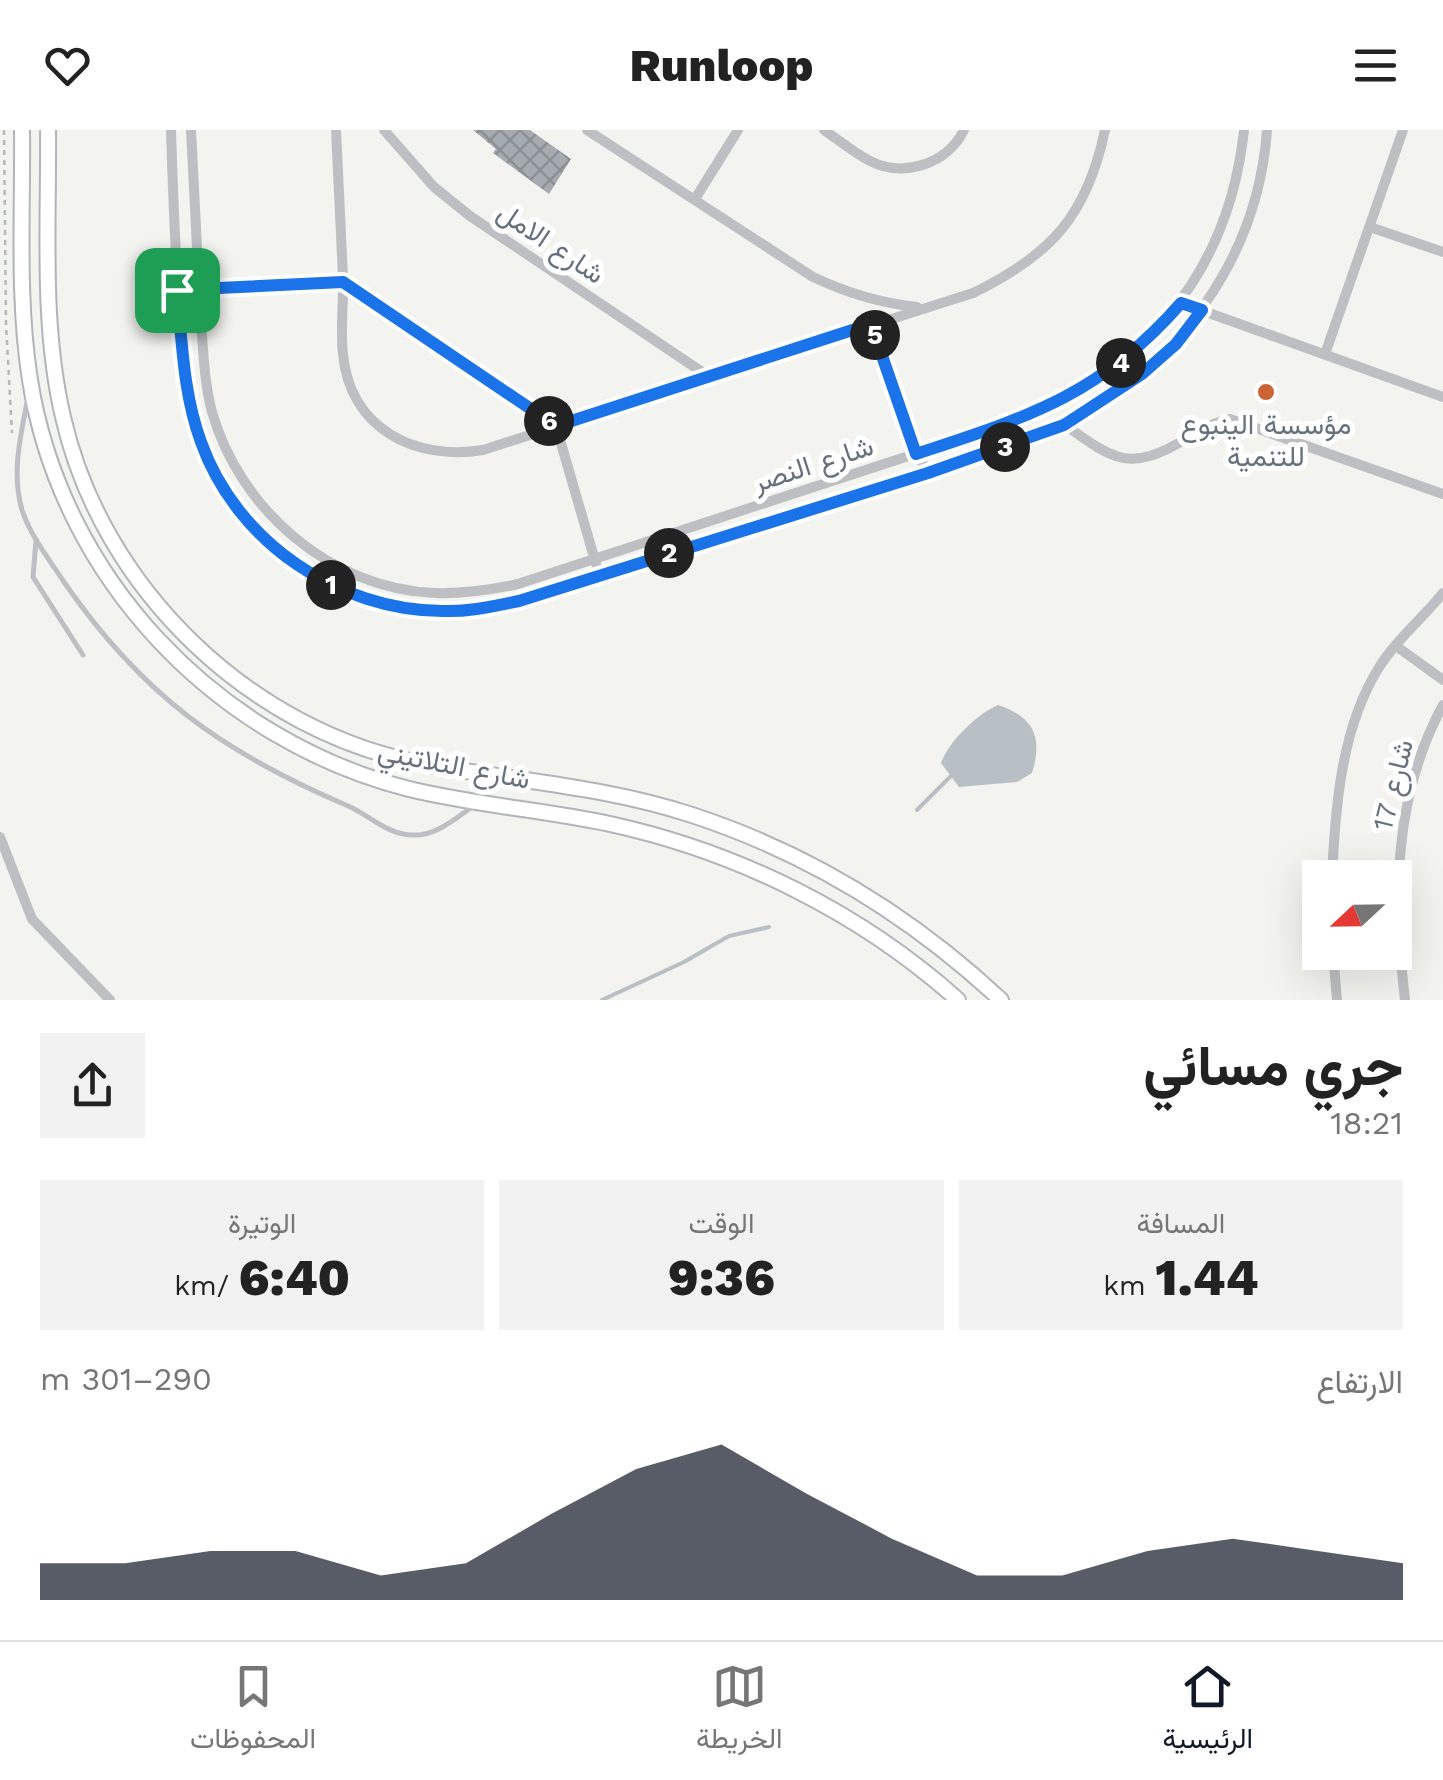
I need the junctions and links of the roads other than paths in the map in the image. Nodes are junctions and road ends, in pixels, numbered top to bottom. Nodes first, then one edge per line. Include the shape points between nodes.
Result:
1 (22, 130) edge
2 (48, 130) edge
3 (171, 130) edge
4 (191, 130) edge
5 (336, 130) edge
6 (384, 130) edge
7 (586, 130) edge
8 (738, 130) edge
9 (824, 130) edge
10 (964, 130) edge
11 (1104, 130) edge
12 (1244, 130) edge
13 (1267, 130) edge
14 (1403, 130) edge
15 (1235, 186) junction
16 (1257, 192) junction
17 (695, 199) junction
18 (1370, 226) junction
19 (1443, 252) edge
20 (343, 282) junction
21 (177, 290) junction
22 (200, 290) junction
23 (1181, 303) junction
24 (921, 308) junction
25 (1202, 310) junction
26 (871, 324) junction
27 (1325, 354) junction
28 (708, 376) junction
29 (31, 384) junction
30 (1443, 397) edge
31 (1064, 425) junction
32 (556, 426) junction
33 (916, 454) junction
34 (928, 473) junction
35 (1443, 494) edge
36 (36, 540) junction
37 (595, 560) junction
38 (600, 574) junction
39 (1443, 593) edge
40 (1396, 646) junction
41 (83, 655) dead end
42 (1443, 680) edge
43 (1443, 705) edge
44 (481, 801) junction
45 (0, 837) edge
46 (1334, 860) edge
47 (1335, 970) edge
48 (110, 1000) edge
49 (958, 1000) edge
50 (1001, 1000) edge
51 (1337, 1000) edge
52 (1405, 1000) edge

1 - 29 main road, شارع التلاتيني
2 - 50 main road, شارع التلاتيني via 50,334 63,420 113,542 194,644 263,699 368,749 626,796 766,843 906,922
3 - 21 street, شارع النصر
4 - 22 street, شارع النصر
5 - 20 street
6 - 28 street, شارع الامل via 470,216
7 - 17 street
8 - 17 street
9 - 10 street via 869,161 902,169 936,160
11 - 24 street via 1097,168 1049,245 1014,273
12 - 15 street, شارع النصر
13 - 16 street, شارع النصر
14 - 18 street
15 - 16 street
15 - 23 street, شارع النصر via 1221,229
16 - 25 street, شارع النصر via 1232,260
17 - 24 street via 830,285 883,304
18 - 19 street
18 - 27 street
20 - 22 street
20 - 32 street
20 - 32 street via 349,382 380,427 428,452 456,454
21 - 22 street
21 - 38 street, شارع النصر via 190,406 201,444 240,512 296,565 366,599 442,612 519,601
22 - 37 street, شارع النصر via 207,382 226,451 248,489 310,550 362,577 432,593 518,584
23 - 25 street
23 - 33 street, شارع النصر via 1129,356 1068,398
24 - 26 street
25 - 27 street
25 - 31 street, شارع النصر via 1142,374
26 - 28 street
26 - 33 street
27 - 30 street
28 - 32 street
29 - 36 lane via 17,455 18,490
29 - 44 main road, شارع التلاتيني via 54,472 79,527 118,592 177,660 247,718 326,761 412,790
31 - 34 street, شارع النصر
31 - 35 street via 1099,450 1130,461 1162,454 1230,418
32 - 37 street
33 - 34 street
33 - 37 street, شارع النصر
34 - 38 street, شارع النصر
36 - 41 lane via 32,577
36 - 44 lane via 145,679 253,761 402,834 438,830
37 - 38 street
39 - 40 street
40 - 42 street
40 - 46 street via 1362,699 1354,726
43 - 52 street, شارع 17 via 1419,757 1401,833 1398,920
44 - 49 main road, شارع التلاتيني via 629,829 756,872 857,925
45 - 48 street via 32,919
47 - 51 street

